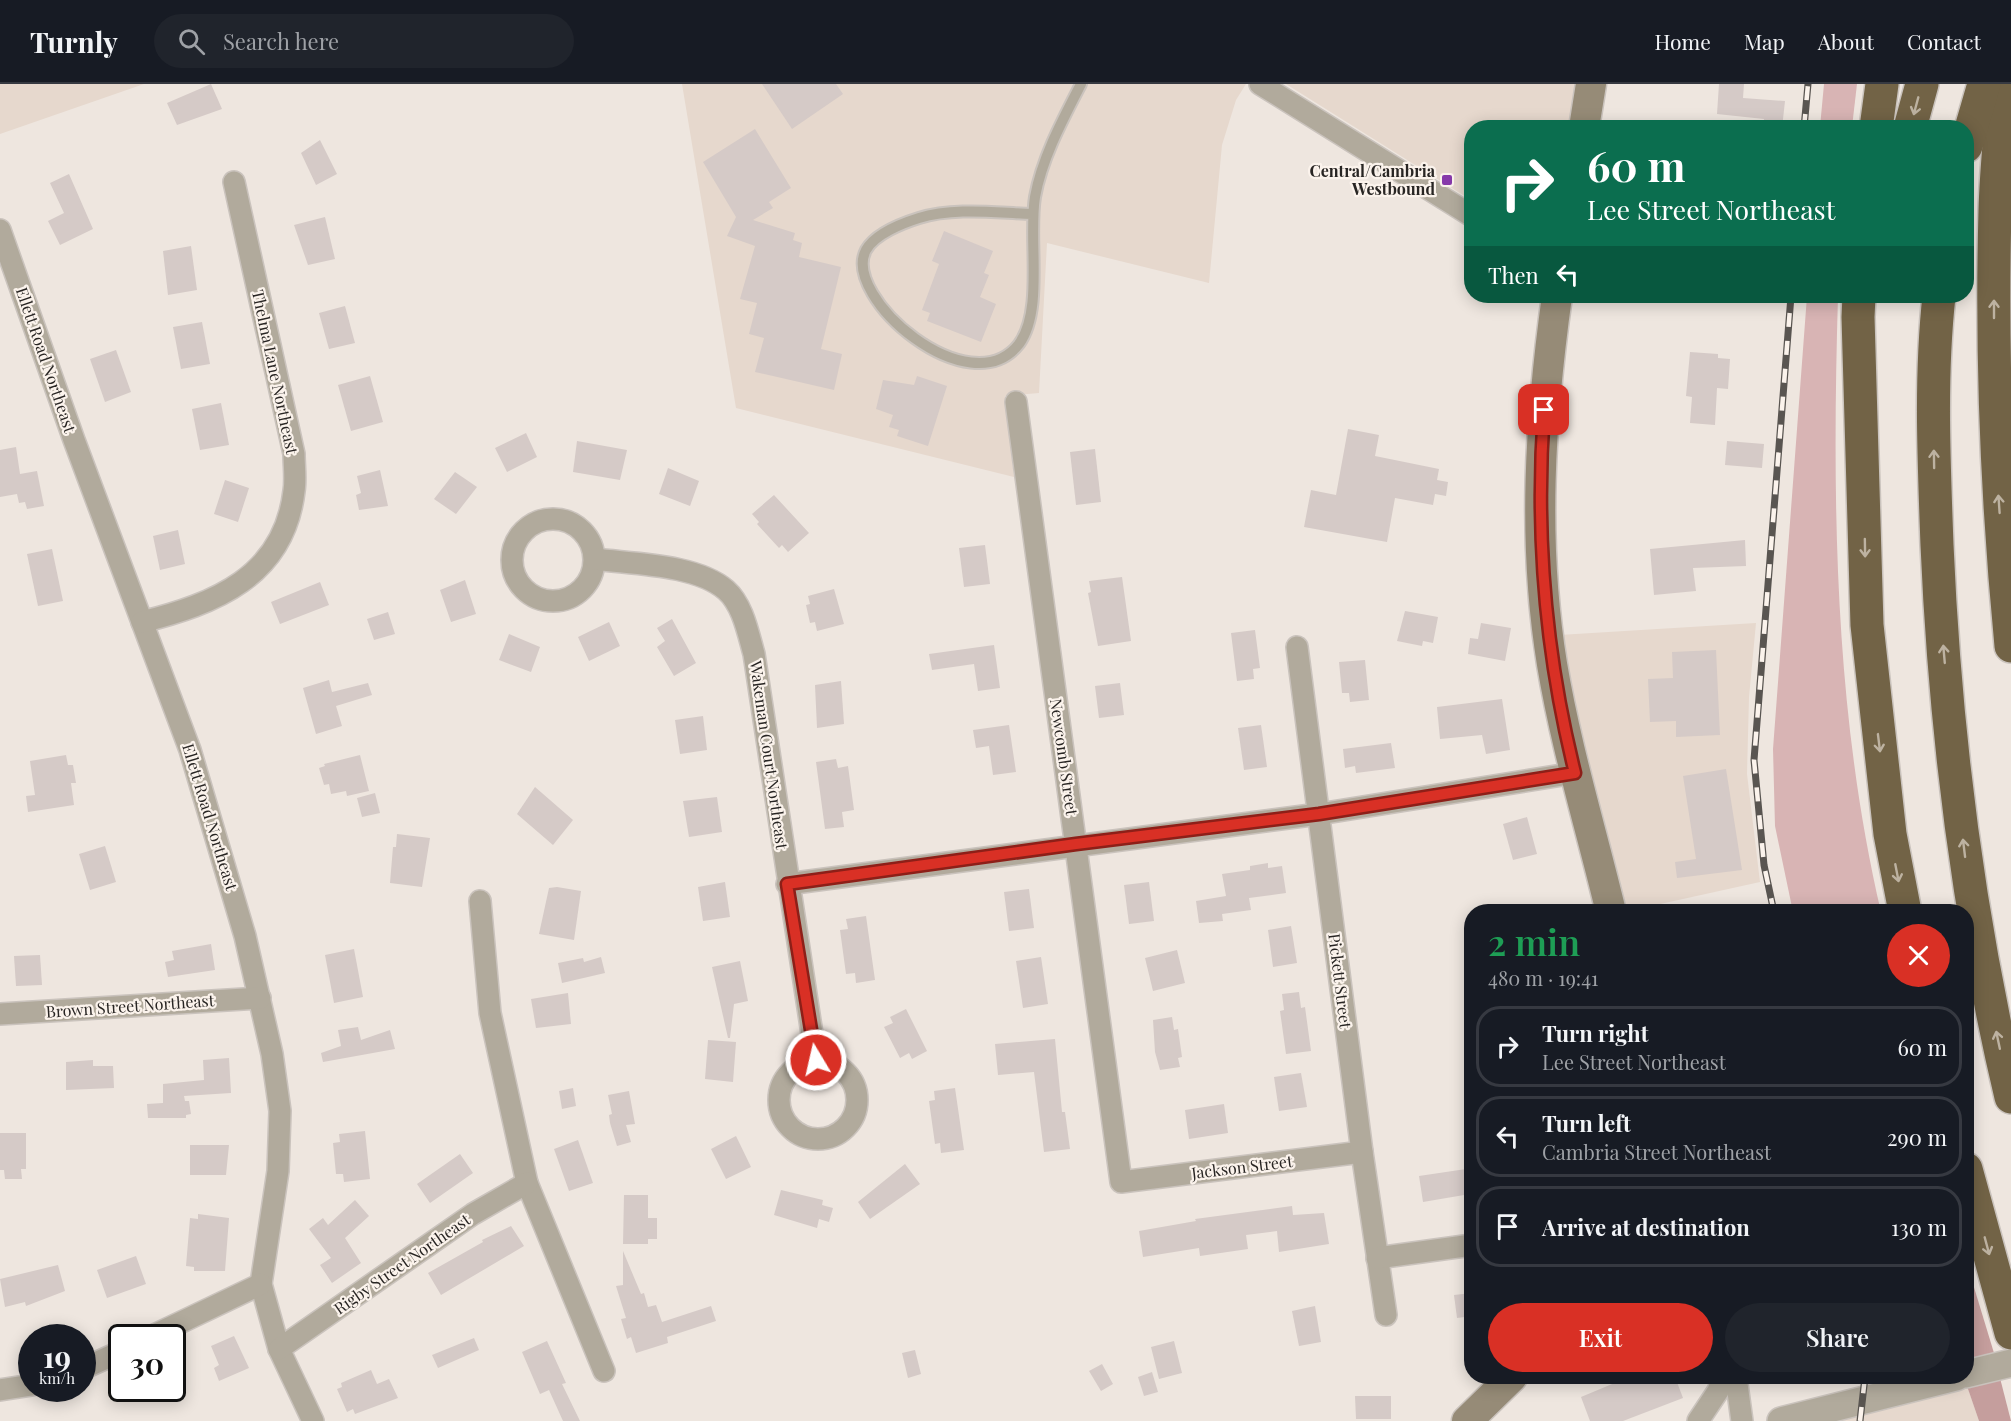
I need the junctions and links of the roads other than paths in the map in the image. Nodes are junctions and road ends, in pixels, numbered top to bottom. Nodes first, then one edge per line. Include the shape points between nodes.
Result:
1 (1081, 84) edge
2 (1260, 84) edge
3 (1591, 84) edge
4 (1874, 84) edge
5 (1882, 84) edge
6 (1922, 84) edge
7 (1984, 84) edge
8 (2004, 84) edge
9 (1585, 120) edge
10 (1874, 120) edge
11 (1875, 120) edge
12 (1912, 120) edge
13 (1974, 120) edge
14 (234, 182) dead end
15 (1464, 211) edge
16 (1032, 214) junction
17 (0, 230) edge
18 (1556, 303) edge
19 (1859, 303) edge
20 (1878, 303) edge
21 (1938, 303) edge
22 (1016, 402) dead end
23 (1864, 490) junction
24 (595, 559) dead end
25 (142, 622) junction
26 (2011, 646) edge
27 (1297, 647) dead end
28 (1575, 773) junction
29 (1319, 814) junction
30 (1076, 844) junction
31 (787, 884) junction
32 (480, 901) dead end
33 (1609, 904) edge
34 (1903, 904) edge
35 (1971, 904) edge
36 (1974, 917) edge
37 (260, 998) junction
38 (0, 1014) edge
39 (816, 1060) dead end
40 (2011, 1097) edge
41 (1362, 1152) junction
42 (1121, 1182) joint
43 (527, 1183) junction
44 (1974, 1198) edge
45 (1464, 1246) edge
46 (1377, 1258) junction
47 (261, 1284) junction
48 (1386, 1315) dead end
49 (177, 1324) edge
50 (2011, 1333) edge
51 (279, 1349) junction
52 (2011, 1363) edge
53 (604, 1371) dead end
54 (1976, 1372) edge
55 (1505, 1384) edge
56 (1720, 1384) edge
57 (1737, 1384) edge
58 (1928, 1384) edge
59 (18, 1387) edge
60 (0, 1390) edge
61 (313, 1421) edge
62 (1467, 1421) edge
63 (1698, 1421) edge
64 (1742, 1421) edge
65 (1781, 1421) edge

1 - 16 lane via 1038,180
2 - 15 street
3 - 9 main road
4 - 10 highway
5 - 11 highway
6 -> 12 highway
7 - 13 highway
26 -> 8 highway via 1998,482 1994,340 1995,209
14 - 25 street, Thelma Lane Northeast via 294,454 294,491 285,525 267,559 239,585 186,611
16 - 16 lane via 1028,325 1023,337 1006,355 983,362 945,356 917,342 878,301 866,276 864,256 873,242 900,225 936,214
17 - 25 street, Ellett Road Northeast
18 - 28 main road via 1542,432 1541,560 1552,662
19 - 23 highway
20 - 23 highway
35 -> 21 highway via 1939,599 1934,459
22 - 30 street, Newcomb Street
23 -> 34 highway via 1867,625 1875,709 1890,834
24 - 31 street, Wakeman Court Northeast via 696,575 726,590 744,618 754,654
25 - 37 street, Ellett Road Northeast via 190,750 228,873
27 - 29 street, Pickett Street
28 - 29 street
28 - 33 main road
29 - 30 street
29 - 41 street, Pickett Street
30 - 31 street
30 - 42 street, Newcomb Street
31 - 39 street, Wakeman Court Northeast
32 - 43 street via 490,1013
40 -> 36 highway
37 - 38 street, Brown Street Northeast
37 - 47 street, Ellett Road Northeast via 280,1111 278,1171
41 - 42 street, Jackson Street
41 - 46 street, Pickett Street
43 - 51 street, Rigby Street Northeast via 473,1214
43 - 53 street
44 -> 50 highway
45 - 46 street
46 - 48 street, Pickett Street
47 - 49 street
47 - 51 street, Ellett Road Northeast
51 - 61 street, Ellett Road Northeast
52 - 54 street
55 - 62 main road
56 - 63 street
57 - 64 street
58 - 65 street
59 - 60 street

